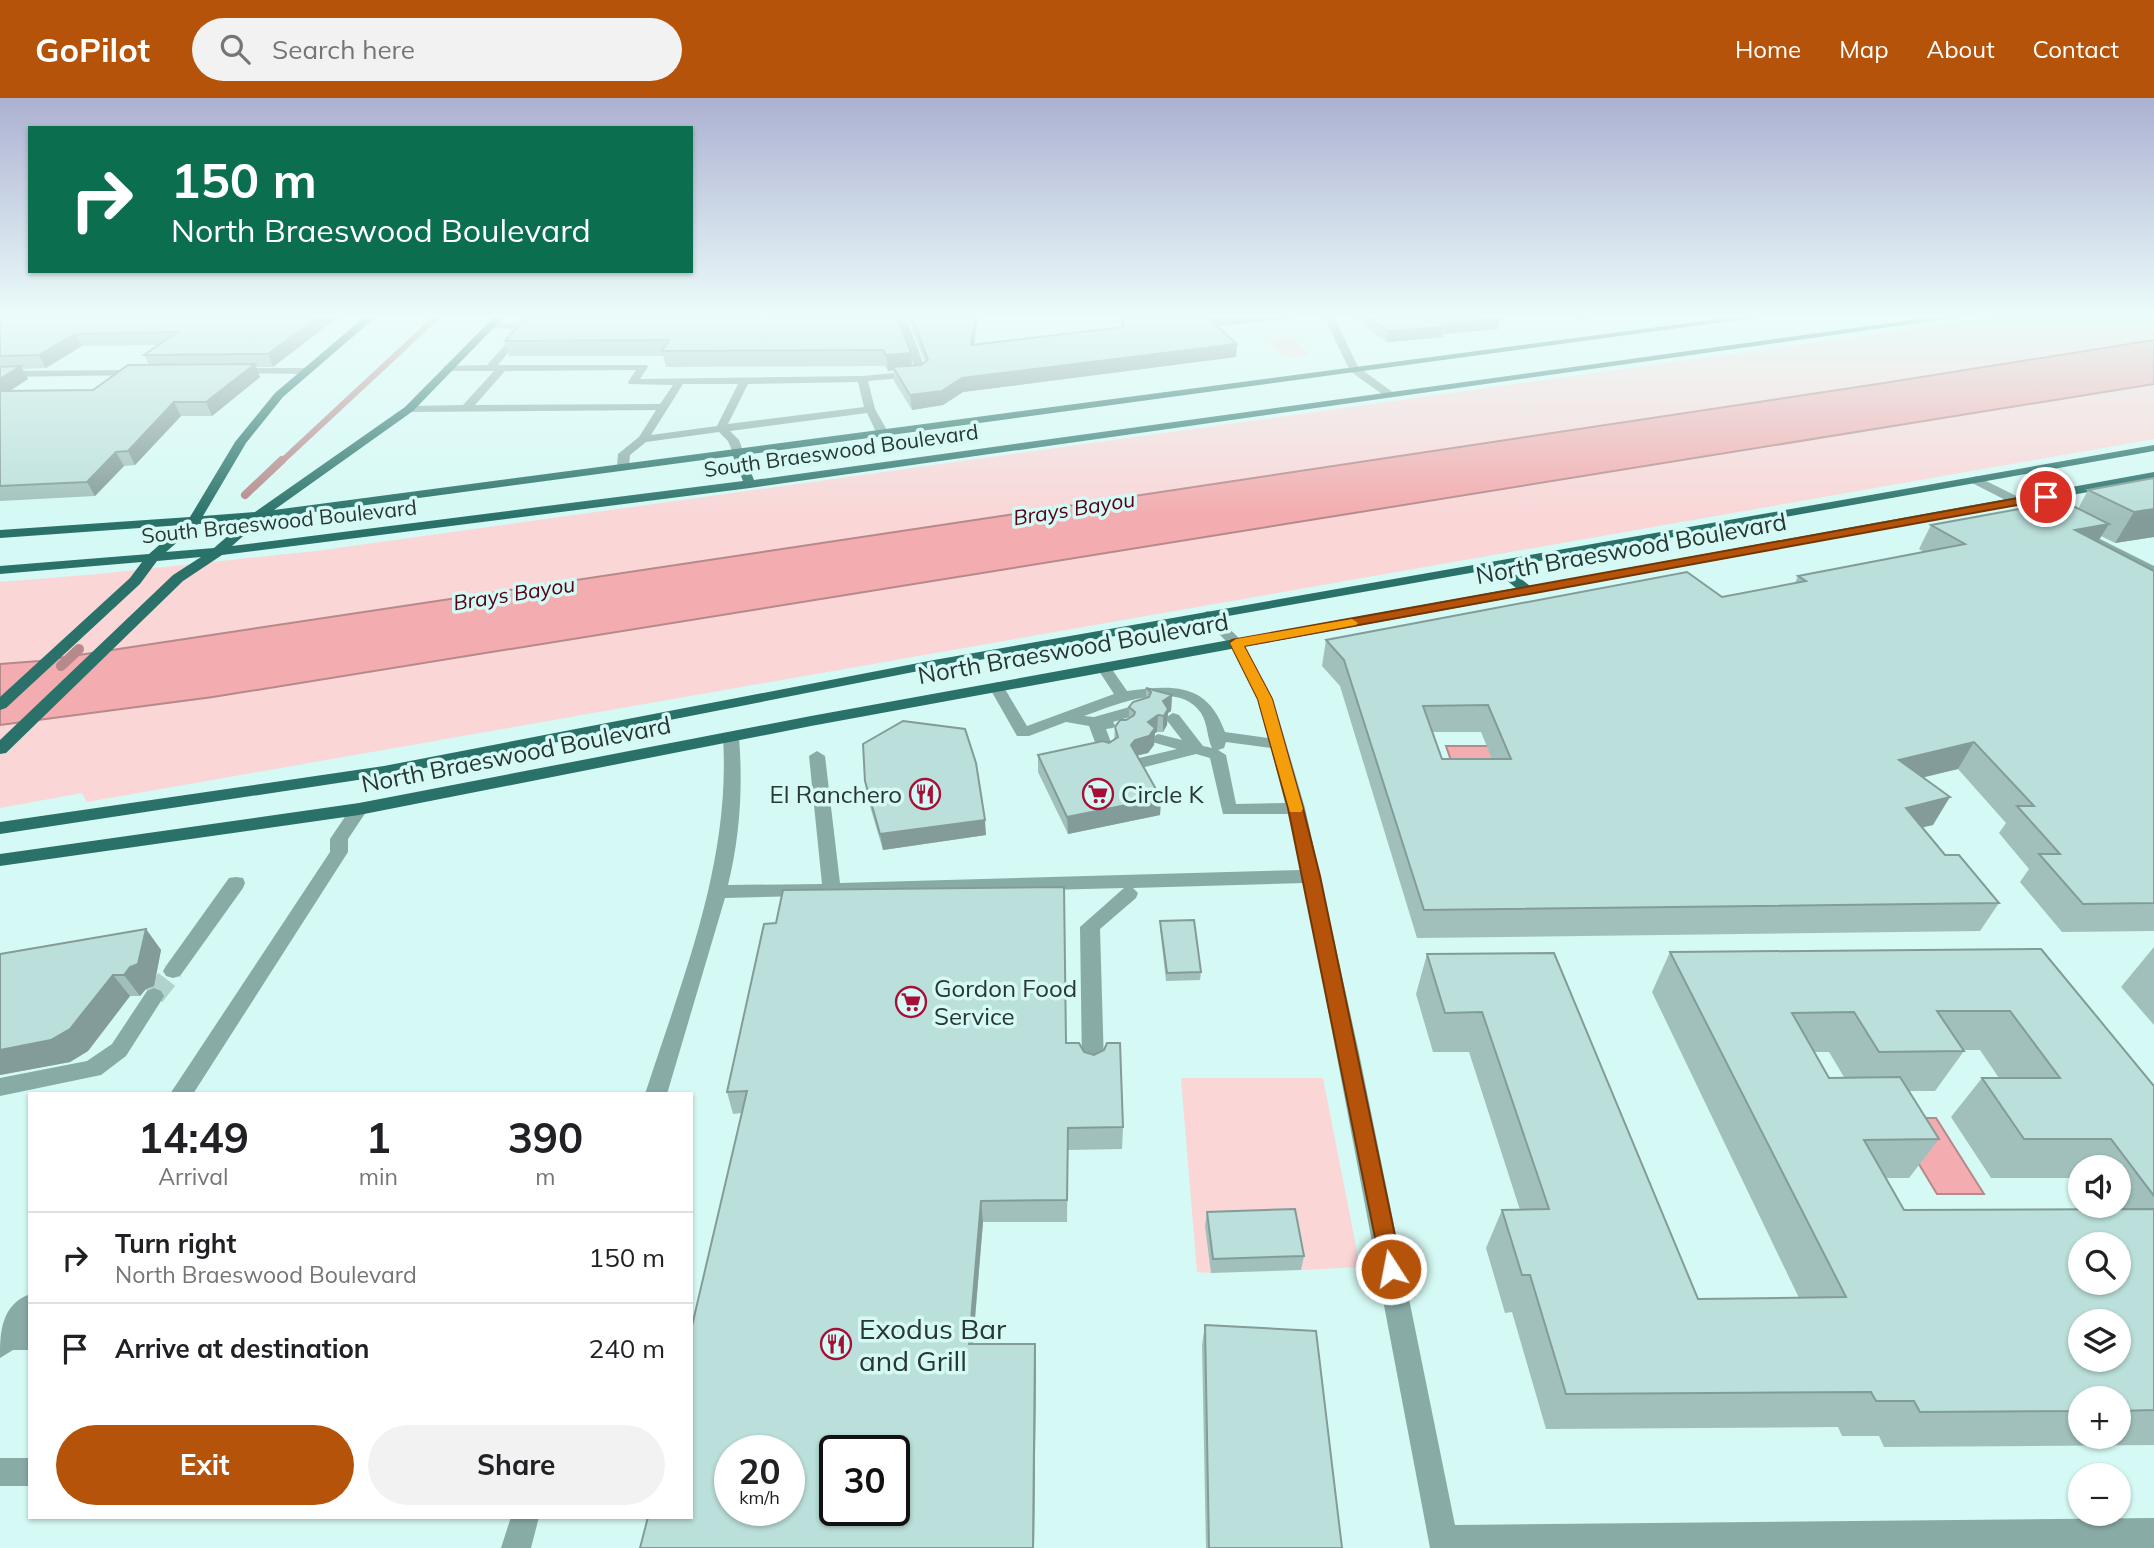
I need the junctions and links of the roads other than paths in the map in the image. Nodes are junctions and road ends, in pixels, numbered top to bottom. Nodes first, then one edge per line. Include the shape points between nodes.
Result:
1 (680, 381) edge
2 (294, 382) edge
3 (435, 382) edge
4 (490, 382) edge
5 (744, 382) edge
6 (863, 382) edge
7 (1259, 382) edge
8 (1372, 382) edge
9 (1486, 382) edge
10 (1390, 395) junction
11 (663, 407) junction
12 (466, 408) junction
13 (410, 409) junction
14 (870, 409) junction
15 (721, 428) junction
16 (882, 432) junction
17 (643, 439) junction
18 (2154, 448) edge
19 (737, 450) junction
20 (623, 466) junction
21 (2154, 476) edge
22 (1976, 480) junction
23 (750, 484) junction
24 (2019, 502) junction
25 (258, 516) junction
26 (1747, 520) junction
27 (192, 522) junction
28 (0, 534) edge
29 (1785, 545) junction
30 (218, 552) junction
31 (153, 557) junction
32 (1496, 565) junction
33 (0, 570) edge
34 (2154, 571) edge
35 (1528, 591) junction
36 (1207, 615) junction
37 (1236, 643) junction
38 (1104, 667) junction
39 (997, 687) junction
40 (1123, 696) junction
41 (0, 705) edge
42 (1140, 709) edge
43 (1066, 718) junction
44 (1173, 718) edge
45 (1095, 722) junction
46 (1124, 730) edge
47 (1218, 736) junction
48 (730, 737) junction
49 (1158, 739) edge
50 (1279, 744) junction
51 (0, 749) edge
52 (1196, 749) junction
53 (1107, 753) edge
54 (1218, 755) junction
55 (817, 756) dead end
56 (1142, 763) edge
57 (1296, 808) junction
58 (359, 809) junction
59 (0, 828) edge
60 (0, 860) edge
61 (1312, 876) junction
62 (236, 883) dead end
63 (832, 890) junction
64 (718, 892) junction
65 (1129, 893) dead end
66 (173, 971) tunnel mouth
67 (154, 996) tunnel mouth
68 (1093, 1065) edge
69 (0, 1087) edge
70 (182, 1092) edge
71 (657, 1092) edge
72 (28, 1309) edge
73 (9, 1339) edge
74 (0, 1472) edge
75 (28, 1472) edge
76 (524, 1519) edge
77 (2154, 1533) edge
78 (1445, 1544) edge
79 (516, 1548) edge

1 - 11 street
2 - 27 main road via 242,442
3 - 13 main road
4 - 12 street
5 - 15 street
6 - 14 street
7 - 16 main road, South Braeswood Boulevard
8 - 10 street
9 - 10 main road, South Braeswood Boulevard
10 - 23 main road, South Braeswood Boulevard
11 - 12 street
11 - 17 street
12 - 13 street
13 - 25 main road
14 - 15 street
14 - 16 street
15 - 17 street
15 - 19 street
16 - 19 main road, South Braeswood Boulevard
17 - 20 street via 624,454
18 - 22 main road, North Braeswood Boulevard
19 - 20 main road, South Braeswood Boulevard
19 - 23 main road
20 - 25 main road, South Braeswood Boulevard
21 - 24 main road, North Braeswood Boulevard
22 - 24 street
22 - 26 main road, North Braeswood Boulevard
23 - 30 main road, South Braeswood Boulevard
24 - 29 main road, North Braeswood Boulevard
24 - 34 street
25 - 27 main road, South Braeswood Boulevard
25 - 30 main road
26 - 29 main road
26 - 32 main road, North Braeswood Boulevard
27 - 28 main road, South Braeswood Boulevard
27 - 31 main road
29 - 35 main road, North Braeswood Boulevard
30 - 31 main road, South Braeswood Boulevard
30 - 51 main road via 178,578
31 - 33 main road, South Braeswood Boulevard
31 - 41 main road via 135,580
32 - 35 main road
32 - 36 main road, North Braeswood Boulevard
35 - 37 main road, North Braeswood Boulevard
36 - 37 street
36 - 59 main road, North Braeswood Boulevard via 384,771
37 - 38 main road, North Braeswood Boulevard
37 - 50 street via 1265,699
38 - 39 main road, North Braeswood Boulevard
38 - 40 street
39 - 43 street via 1023,733
39 - 48 main road, North Braeswood Boulevard
40 - 43 street
40 - 47 street via 1166,691 1197,699 1208,710
42 - 45 street
43 - 45 street
44 - 52 street
45 - 46 street
45 - 53 street
47 - 50 street
47 - 54 street
48 - 58 main road, North Braeswood Boulevard
48 - 64 street via 736,767
49 - 52 street
50 - 57 street
52 - 54 street
52 - 56 street
54 - 57 street via 1229,810
55 - 63 street
57 - 61 street
58 - 60 main road, North Braeswood Boulevard
58 - 70 street via 339,839 339,852
61 - 63 street
61 - 78 street
62 - 66 street
63 - 64 street
64 - 71 street
65 - 68 street via 1090,927
67 - 69 street via 120,1049 93,1069
72 - 73 street
74 - 75 street
76 - 79 street
77 - 78 street

